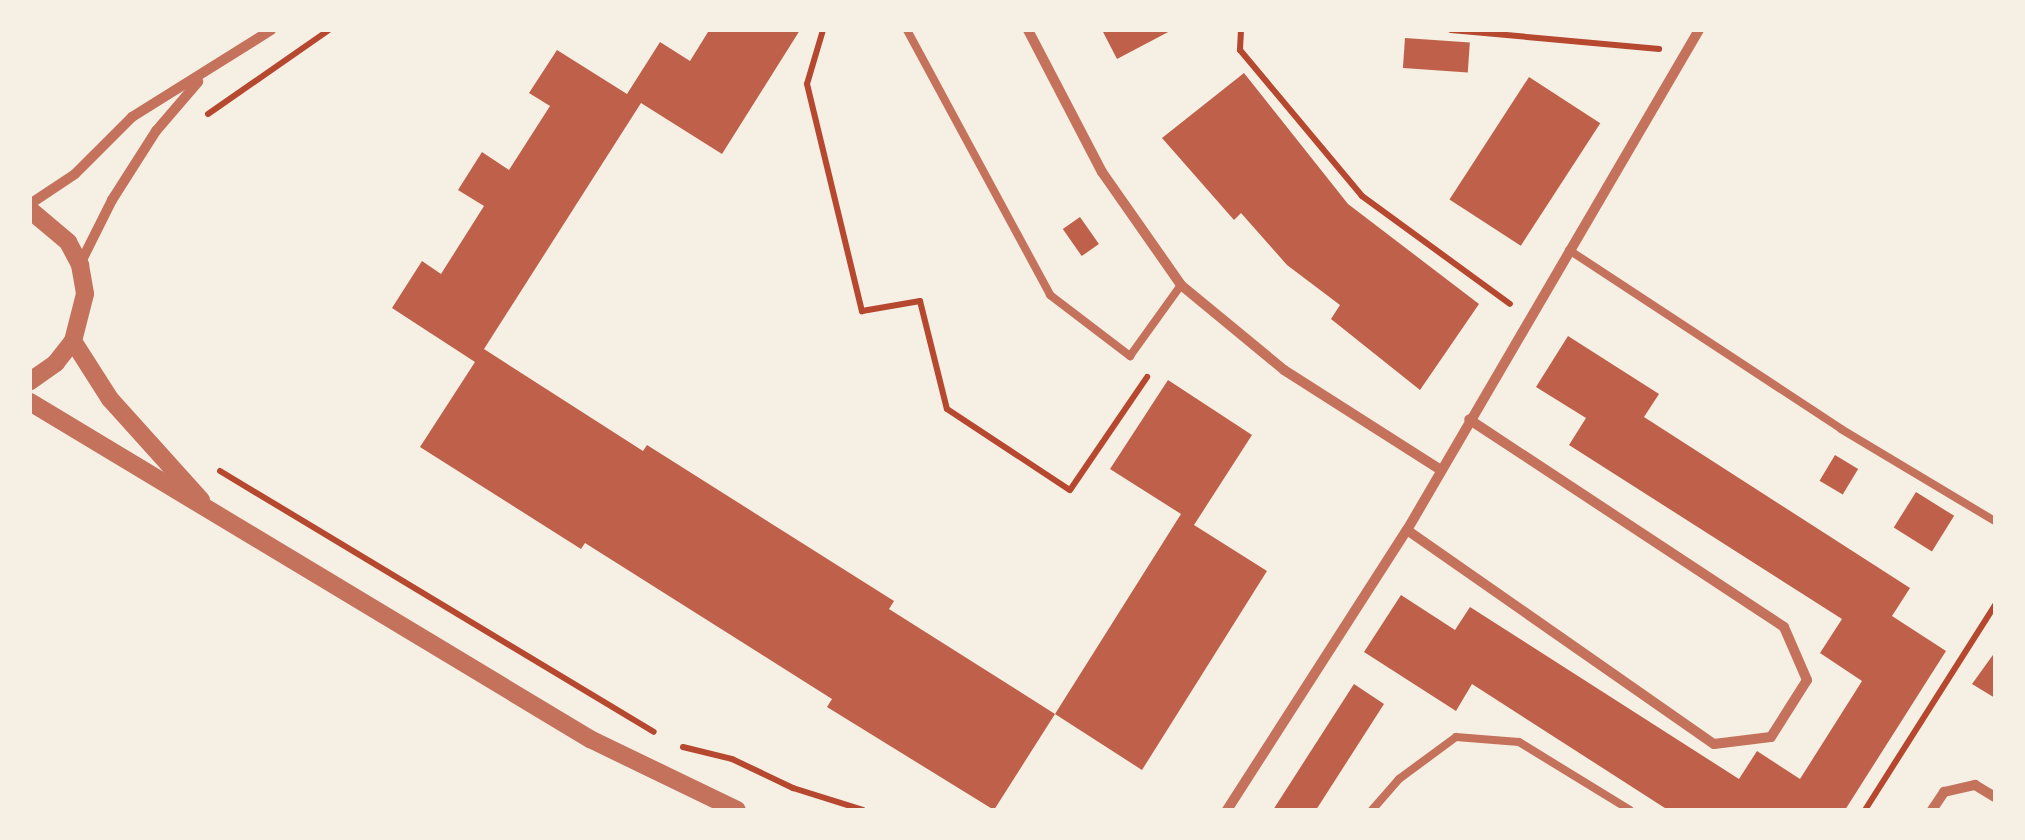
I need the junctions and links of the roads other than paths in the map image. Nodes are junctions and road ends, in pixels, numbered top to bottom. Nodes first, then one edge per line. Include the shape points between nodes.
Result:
1 (270, 30) edge
2 (907, 30) edge
3 (1028, 30) edge
4 (1699, 30) edge
5 (205, 74) junction
6 (30, 207) edge
7 (1569, 250) junction
8 (80, 265) junction
9 (1181, 285) junction
10 (73, 341) junction
11 (30, 381) edge
12 (30, 402) edge
13 (1469, 419) junction
14 (1441, 470) junction
15 (212, 512) junction
16 (1995, 522) edge
17 (1407, 530) junction
18 (1995, 797) edge
19 (737, 810) edge
20 (1226, 810) edge
21 (1372, 810) edge
22 (1630, 810) edge
23 (1932, 810) edge

1 - 5 street
2 - 9 lane via 1050,295 1130,356
3 - 9 street via 1102,172
4 - 7 street
5 - 6 street via 132,117 75,174
5 - 8 street via 156,131
6 - 8 street via 68,242
7 - 13 street
7 - 16 lane
8 - 10 street via 85,294
9 - 14 street via 1284,370
10 - 11 street via 56,364
10 - 15 street via 110,399
12 - 15 street
13 - 14 street
13 - 17 street via 1784,627 1807,680 1771,737 1714,744
14 - 17 street
15 - 19 street via 590,738
17 - 20 street
18 - 23 street via 1975,785 1944,792
21 - 22 lane via 1399,779 1456,737 1519,742

